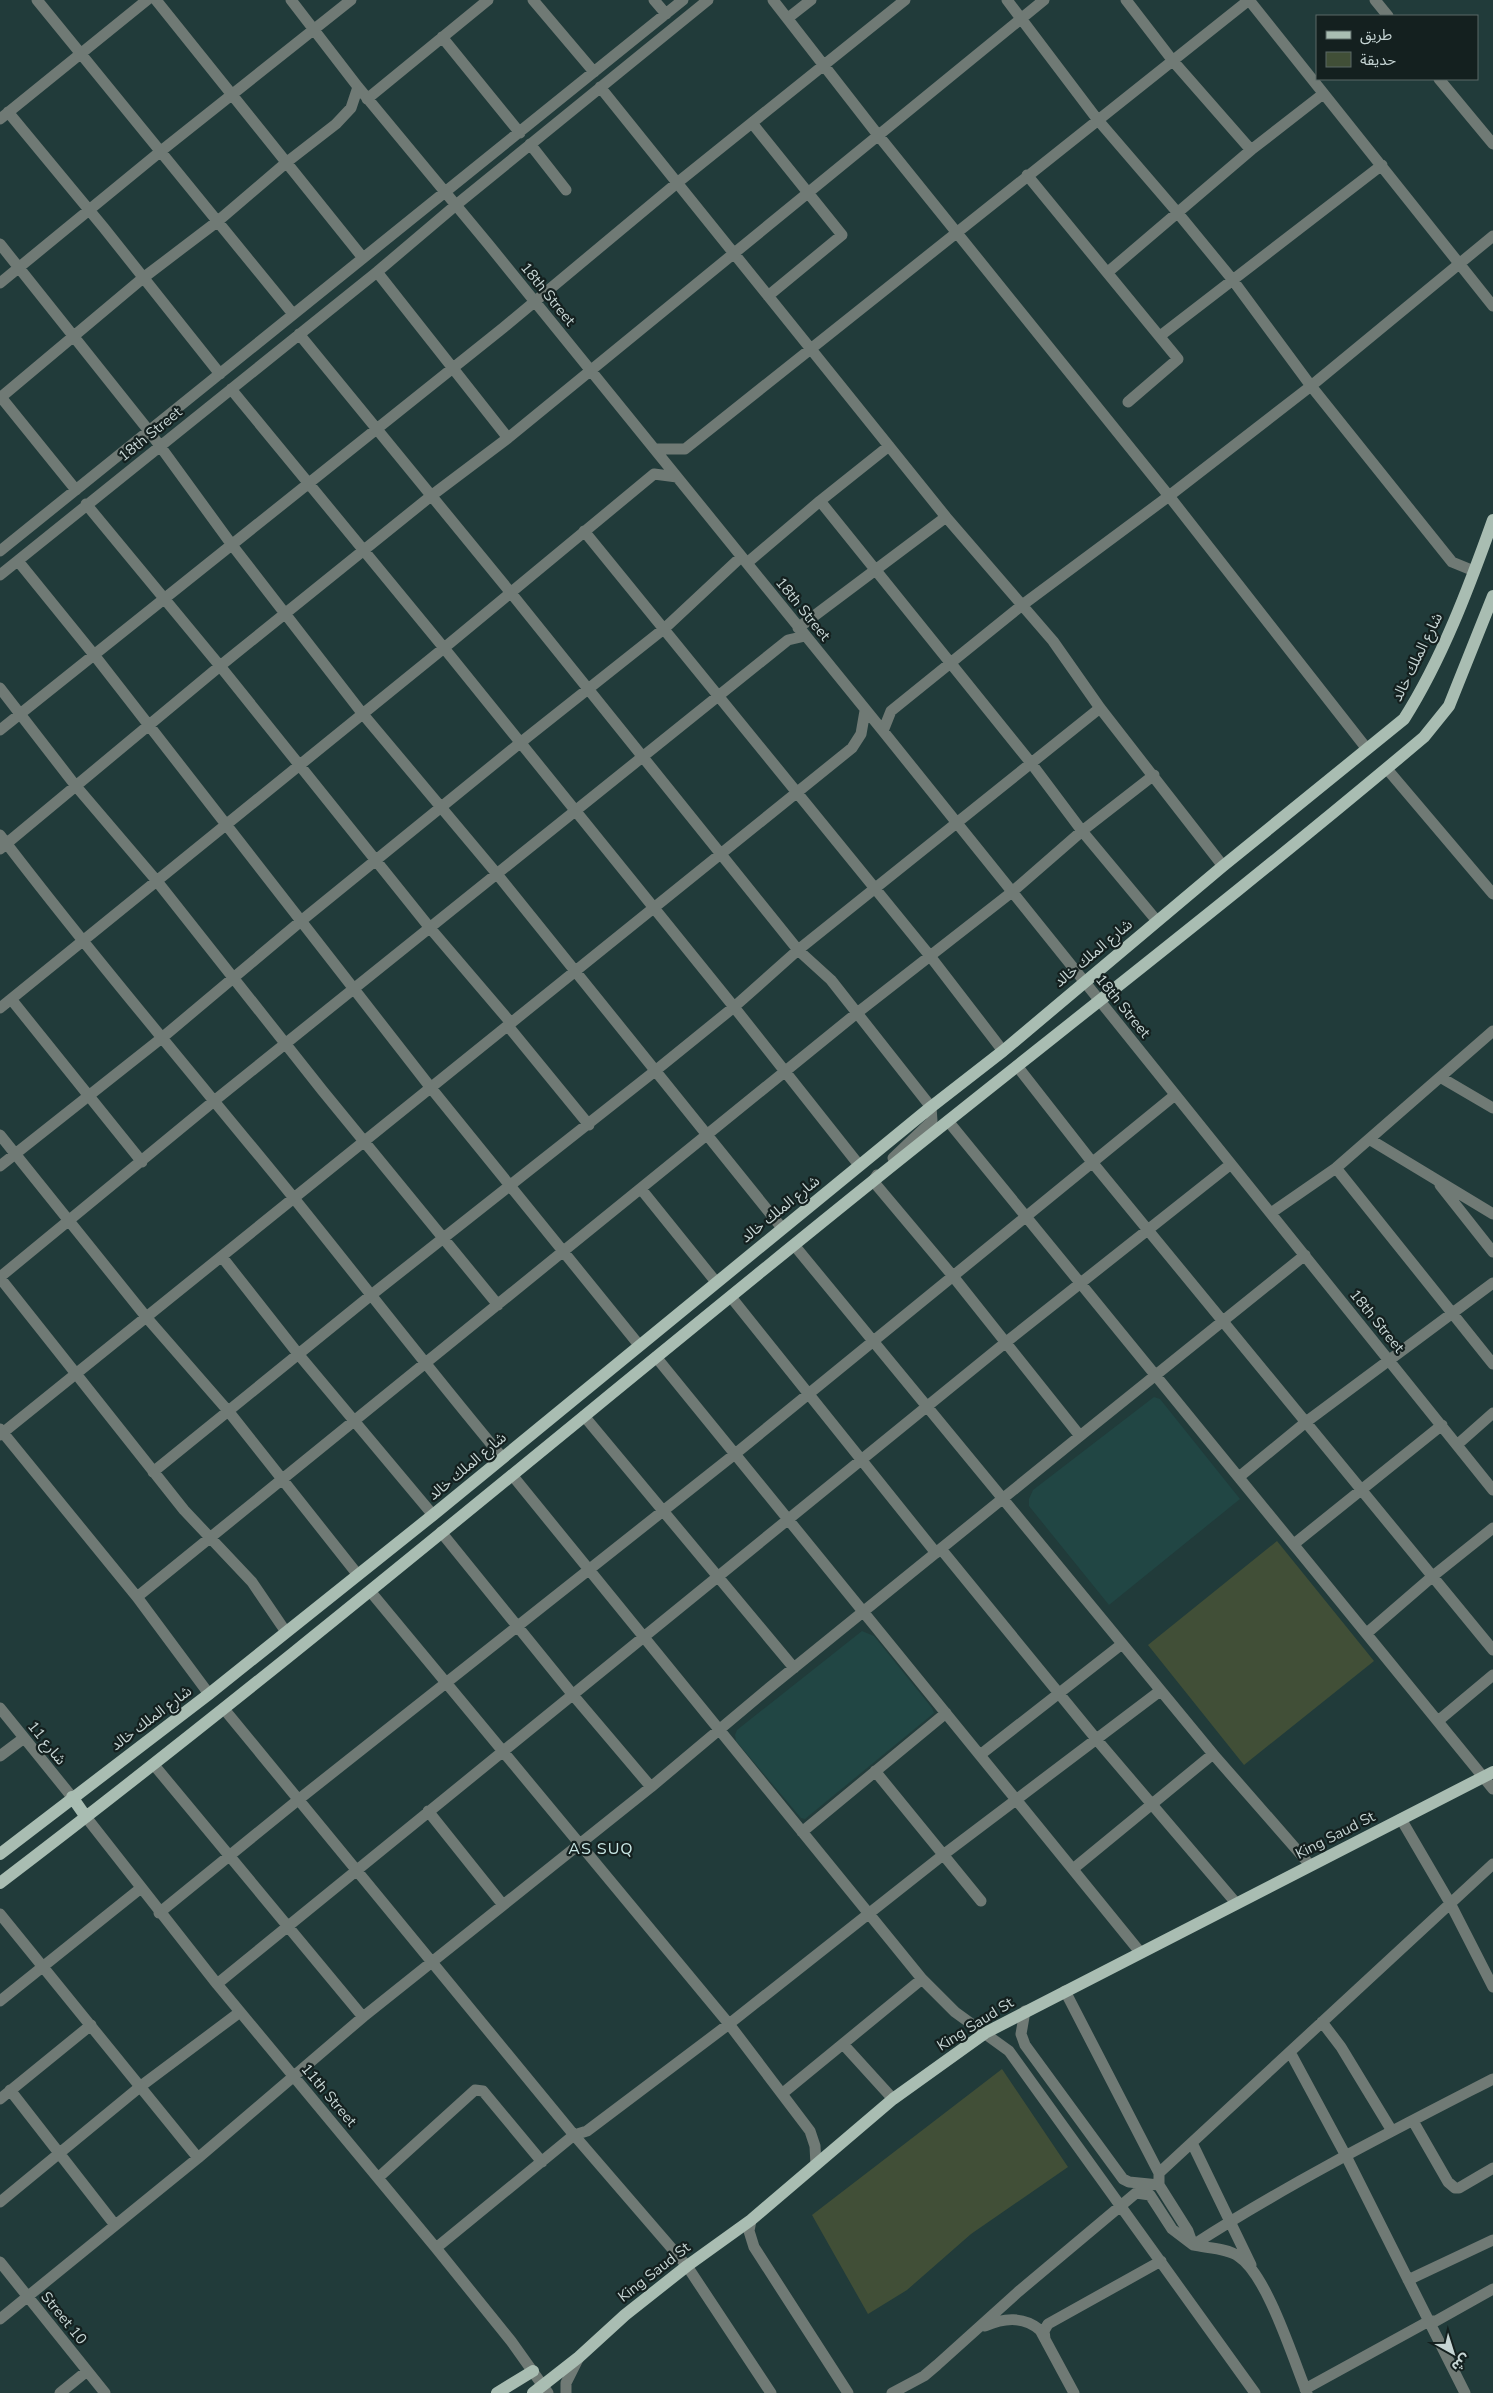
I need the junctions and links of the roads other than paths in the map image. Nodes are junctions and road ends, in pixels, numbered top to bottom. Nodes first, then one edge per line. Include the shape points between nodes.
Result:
1 (37, 0) edge
2 (147, 0) edge
3 (156, 0) edge
4 (290, 0) edge
5 (351, 0) edge
6 (488, 0) edge
7 (533, 0) edge
8 (654, 0) edge
9 (683, 0) edge
10 (708, 0) edge
11 (773, 0) edge
12 (811, 0) edge
13 (1007, 0) edge
14 (1044, 0) edge
15 (1126, 0) edge
16 (1249, 0) edge
17 (1376, 0) edge
18 (900, 1) edge
19 (666, 14) junction
20 (1387, 15) edge
21 (788, 18) junction
22 (1021, 18) junction
23 (315, 30) junction
24 (442, 37) junction
25 (80, 54) junction
26 (1173, 61) junction
27 (824, 64) junction
28 (594, 72) junction
29 (1440, 80) edge
30 (600, 87) junction
31 (358, 88) junction
32 (231, 94) junction
33 (1324, 94) junction
34 (367, 99) junction
35 (4, 116) edge
36 (1097, 119) junction
37 (752, 123) junction
38 (520, 133) junction
39 (878, 135) junction
40 (530, 144) junction
41 (1493, 144) edge
42 (1251, 150) junction
43 (161, 151) junction
44 (287, 162) junction
45 (1382, 165) junction
46 (1027, 176) junction
47 (677, 183) junction
48 (566, 190) dead end
49 (444, 191) junction
50 (808, 191) junction
51 (456, 204) junction
52 (88, 210) junction
53 (1177, 212) junction
54 (218, 221) junction
55 (958, 231) junction
56 (1493, 236) edge
57 (0, 244) edge
58 (733, 253) junction
59 (363, 258) junction
60 (1461, 263) junction
61 (19, 268) junction
62 (376, 272) junction
63 (1108, 272) junction
64 (144, 278) junction
65 (1232, 279) junction
66 (0, 283) edge
67 (768, 296) junction
68 (534, 301) junction
69 (1493, 306) edge
70 (293, 314) junction
71 (299, 334) junction
72 (1160, 336) junction
73 (73, 338) junction
74 (810, 348) junction
75 (452, 369) junction
76 (590, 369) junction
77 (220, 374) junction
78 (1312, 386) junction
79 (231, 389) junction
80 (0, 397) edge
81 (1128, 402) dead end
82 (376, 428) junction
83 (149, 431) junction
84 (508, 438) junction
85 (160, 446) junction
86 (889, 446) junction
87 (655, 449) junction
88 (677, 477) junction
89 (308, 484) junction
90 (76, 490) junction
91 (432, 496) junction
92 (1169, 496) junction
93 (820, 501) junction
94 (86, 504) junction
95 (946, 517) junction
96 (1493, 520) edge
97 (584, 531) junction
98 (232, 545) junction
99 (2, 546) edge
100 (363, 552) junction
101 (18, 560) junction
102 (744, 560) junction
103 (875, 571) junction
104 (1474, 571) junction
105 (0, 575) edge
106 (511, 593) junction
107 (1493, 596) edge
108 (164, 601) junction
109 (1020, 606) junction
110 (286, 615) junction
111 (665, 628) junction
112 (802, 632) junction
113 (444, 648) junction
114 (95, 656) junction
115 (951, 663) junction
116 (220, 666) junction
117 (0, 688) edge
118 (588, 689) junction
119 (718, 697) junction
120 (1100, 708) junction
121 (865, 711) junction
122 (19, 713) junction
123 (362, 714) junction
124 (148, 726) junction
125 (0, 730) edge
126 (883, 731) junction
127 (520, 743) junction
128 (1367, 749) junction
129 (643, 759) junction
130 (1031, 763) junction
131 (300, 766) junction
132 (1387, 769) junction
133 (1154, 775) junction
134 (75, 785) junction
135 (796, 793) junction
136 (442, 808) junction
137 (576, 812) junction
138 (957, 824) junction
139 (225, 825) junction
140 (1082, 831) junction
141 (2, 842) edge
142 (720, 854) junction
143 (377, 861) junction
144 (1223, 866) junction
145 (497, 874) junction
146 (156, 880) junction
147 (874, 890) junction
148 (1012, 892) junction
149 (1493, 894) edge
150 (654, 908) junction
151 (301, 921) junction
152 (1156, 921) junction
153 (430, 928) junction
154 (83, 942) junction
155 (798, 950) junction
156 (930, 956) junction
157 (574, 972) junction
158 (233, 977) junction
159 (1084, 981) junction
160 (355, 990) junction
161 (11, 999) junction
162 (1100, 1002) junction
163 (734, 1007) junction
164 (0, 1008) edge
165 (857, 1013) junction
166 (509, 1024) junction
167 (1493, 1031) edge
168 (163, 1037) junction
169 (286, 1044) junction
170 (1003, 1051) junction
171 (1017, 1066) junction
172 (655, 1071) junction
173 (784, 1072) junction
174 (1440, 1077) junction
175 (431, 1088) junction
176 (1175, 1094) junction
177 (89, 1096) junction
178 (214, 1102) junction
179 (931, 1107) junction
180 (1493, 1108) edge
181 (948, 1121) junction
182 (589, 1125) junction
183 (0, 1135) edge
184 (707, 1136) junction
185 (1369, 1139) junction
186 (365, 1141) junction
187 (16, 1153) junction
188 (142, 1162) junction
189 (1092, 1162) junction
190 (1231, 1164) junction
191 (859, 1165) junction
192 (0, 1166) edge
193 (1336, 1168) junction
194 (1434, 1178) junction
195 (873, 1181) junction
196 (510, 1185) junction
197 (641, 1189) junction
198 (294, 1199) junction
199 (1271, 1213) junction
200 (1493, 1214) edge
201 (1026, 1216) junction
202 (69, 1220) junction
203 (782, 1228) junction
204 (1148, 1229) junction
205 (444, 1237) junction
206 (794, 1245) junction
207 (564, 1252) junction
208 (1493, 1252) edge
209 (1305, 1256) junction
210 (222, 1257) junction
211 (952, 1275) junction
212 (0, 1278) edge
213 (716, 1282) junction
214 (1493, 1282) edge
215 (1080, 1283) junction
216 (370, 1296) junction
217 (731, 1297) junction
218 (498, 1305) junction
219 (1452, 1315) junction
220 (147, 1318) junction
221 (1224, 1321) junction
222 (872, 1340) junction
223 (1005, 1344) junction
224 (639, 1345) junction
225 (298, 1355) junction
226 (656, 1357) junction
227 (1389, 1359) junction
228 (1493, 1364) edge
229 (425, 1365) junction
230 (77, 1374) junction
231 (1156, 1375) junction
232 (808, 1393) junction
233 (927, 1406) junction
234 (229, 1412) junction
235 (1493, 1413) edge
236 (584, 1416) junction
237 (354, 1420) junction
238 (1306, 1422) junction
239 (1442, 1425) junction
240 (1, 1432) edge
241 (1080, 1436) junction
242 (1458, 1444) junction
243 (735, 1454) junction
244 (502, 1457) junction
245 (860, 1460) junction
246 (153, 1472) junction
247 (512, 1475) junction
248 (1239, 1477) junction
249 (282, 1481) junction
250 (1361, 1490) junction
251 (1493, 1490) edge
252 (1002, 1498) junction
253 (663, 1510) junction
254 (433, 1515) junction
255 (788, 1519) junction
256 (1493, 1528) edge
257 (441, 1532) junction
258 (211, 1538) junction
259 (1294, 1544) junction
260 (939, 1551) junction
261 (589, 1569) junction
262 (358, 1575) junction
263 (1433, 1576) junction
264 (717, 1578) junction
265 (370, 1591) junction
266 (137, 1597) junction
267 (864, 1613) junction
268 (519, 1627) junction
269 (286, 1632) junction
270 (1366, 1633) junction
271 (644, 1638) junction
272 (1122, 1644) junction
273 (1493, 1650) edge
274 (794, 1668) junction
275 (1493, 1675) edge
276 (446, 1683) junction
277 (1160, 1691) junction
278 (209, 1694) junction
279 (1060, 1694) junction
280 (574, 1695) junction
281 (0, 1708) edge
282 (224, 1709) junction
283 (946, 1713) junction
284 (1438, 1721) junction
285 (719, 1730) junction
286 (24, 1738) junction
287 (1097, 1740) junction
288 (503, 1752) junction
289 (1213, 1754) junction
290 (0, 1756) edge
291 (980, 1756) junction
292 (154, 1765) junction
293 (875, 1771) junction
294 (1488, 1774) edge
295 (651, 1787) junction
296 (1493, 1789) edge
297 (72, 1797) junction
298 (298, 1800) junction
299 (1017, 1801) junction
300 (1151, 1805) junction
301 (428, 1811) junction
302 (86, 1817) junction
303 (1400, 1819) junction
304 (802, 1832) junction
305 (578, 1844) junction
306 (0, 1854) edge
307 (943, 1855) junction
308 (229, 1856) junction
309 (1493, 1864) edge
310 (1310, 1865) junction
311 (1073, 1869) junction
312 (355, 1870) junction
313 (0, 1883) edge
314 (141, 1888) junction
315 (981, 1901) dead end
316 (1450, 1903) junction
317 (1236, 1904) junction
318 (503, 1905) junction
319 (159, 1913) junction
320 (868, 1913) junction
321 (0, 1914) edge
322 (288, 1926) junction
323 (1140, 1952) junction
324 (431, 1963) junction
325 (43, 1966) junction
326 (922, 1979) junction
327 (217, 1984) junction
328 (1493, 1987) edge
329 (1065, 1990) junction
330 (0, 2001) edge
331 (240, 2012) junction
332 (1025, 2012) junction
333 (363, 2017) junction
334 (1322, 2022) junction
335 (729, 2024) junction
336 (91, 2025) junction
337 (985, 2033) junction
338 (843, 2044) junction
339 (1290, 2052) junction
340 (293, 2077) junction
341 (1493, 2079) edge
342 (141, 2086) junction
343 (10, 2090) junction
344 (783, 2093) junction
345 (0, 2099) edge
346 (893, 2099) junction
347 (1412, 2121) junction
348 (1392, 2131) junction
349 (574, 2135) junction
350 (1192, 2143) junction
351 (59, 2154) junction
352 (1346, 2156) junction
353 (198, 2158) junction
354 (542, 2162) junction
355 (816, 2166) junction
356 (1493, 2168) edge
357 (1159, 2173) junction
358 (379, 2177) junction
359 (1159, 2185) junction
360 (0, 2202) edge
361 (1121, 2204) junction
362 (751, 2220) junction
363 (1231, 2220) junction
364 (115, 2225) junction
365 (1493, 2240) edge
366 (1193, 2245) junction
367 (436, 2248) junction
368 (1161, 2261) junction
369 (0, 2262) edge
370 (687, 2266) junction
371 (1252, 2267) junction
372 (1408, 2280) junction
373 (1493, 2289) edge
374 (28, 2296) junction
375 (0, 2319) edge
376 (1429, 2321) junction
377 (969, 2336) junction
378 (1046, 2339) junction
379 (579, 2357) junction
380 (87, 2371) junction
381 (533, 2371) junction
382 (541, 2391) edge
383 (1306, 2391) edge
384 (60, 2393) edge
385 (105, 2393) edge
386 (497, 2393) edge
387 (566, 2393) edge
388 (771, 2393) edge
389 (848, 2393) edge
390 (892, 2393) edge
391 (1074, 2393) edge
392 (1255, 2393) edge
393 (1465, 2393) edge

1 - 25 street
2 - 25 street
3 - 32 street
4 - 23 street
5 - 23 street
6 - 24 street
7 - 28 street
8 - 19 street
9 - 19 street
10 - 30 street
11 - 21 street
12 - 21 street
13 - 22 street
14 - 22 street
15 - 26 street
16 - 26 street
16 - 33 street
17 - 20 street
18 - 27 street
19 - 28 street
21 - 27 street
22 - 36 street
22 - 39 street
23 - 31 street
23 - 32 street
24 - 34 street
24 - 38 street
25 - 35 street
25 - 43 street
26 - 36 street
26 - 42 street
27 - 37 street
27 - 39 street
28 - 38 street
29 - 41 street
30 - 40 street
30 - 47 street
31 - 34 street
31 - 44 street via 352,108
32 - 43 street
32 - 44 street
33 - 42 street
33 - 45 street
34 - 49 street
35 - 52 street
36 - 46 street
36 - 53 street
37 - 47 street
37 - 50 street
38 - 49 street
39 - 50 street
39 - 55 street
40 - 48 street
40 - 51 street
42 - 53 street
43 - 52 street
43 - 54 street
44 - 54 street
44 - 59 street
45 - 60 street
45 - 65 street
46 - 55 street
46 - 63 street
47 - 58 street
47 - 68 street
49 - 51 street
49 - 59 street
50 - 58 street
50 - 67 street via 842,235
51 - 62 street, 18th Street
51 - 68 street, 18th Street
52 - 61 street
52 - 64 street
53 - 63 street
53 - 65 street
54 - 64 street
54 - 70 street
55 - 74 street
55 - 92 street
56 - 60 street
57 - 61 street
58 - 67 street
58 - 76 street
59 - 70 street
60 - 69 street
60 - 78 street
61 - 66 street
61 - 73 street
62 - 71 street, 18th Street
62 - 75 street
63 - 72 street
64 - 73 street
64 - 77 street
65 - 72 street
65 - 78 street
67 - 74 street
68 - 75 street
68 - 76 street, 18th Street
70 - 77 street
71 - 79 street, 18th Street
71 - 82 street
72 - 81 street via 1178,359
73 - 80 street
73 - 83 street
74 - 86 street
74 - 87 street via 685,449
75 - 82 street
75 - 84 street
76 - 84 street
76 - 87 street, 18th Street
77 - 83 street
78 - 92 street
78 - 104 street via 1452,562
79 - 85 street, 18th Street
79 - 89 street
80 - 90 street
82 - 89 street
82 - 91 street
83 - 85 street
83 - 90 street
84 - 91 street
85 - 94 street, 18th Street
85 - 98 street
86 - 93 street
86 - 95 street
87 - 88 street, 18th Street
88 - 97 street via 654,474
88 - 102 street, 18th Street
89 - 98 street
89 - 100 street
90 - 99 street
91 - 100 street
91 - 106 street
92 - 109 street
92 - 128 street
93 - 102 street
93 - 103 street
94 - 101 street, 18th Street
94 - 108 street
95 - 103 street
95 - 109 street
96 - 104 main road, شارع الملك خالد
97 - 106 street
97 - 111 street
98 - 108 street
98 - 110 street
100 - 110 street
100 - 113 street
101 - 105 street, 18th Street
101 - 114 street
102 - 111 street
102 - 112 street, 18th Street
103 - 112 street
103 - 115 street
104 - 128 main road, شارع الملك خالد via 1421,693 1404,719
106 - 113 street
106 - 118 street
107 - 132 main road via 1449,706 1424,737
108 - 114 street
108 - 116 street
109 - 115 street
109 - 120 street via 1053,641
110 - 116 street
110 - 123 street
111 - 118 street
111 - 119 street
112 - 119 street
112 - 121 street, 18th Street
113 - 123 street
113 - 127 street
114 - 122 street
114 - 124 street
115 - 126 street via 891,711
115 - 130 street
116 - 124 street
116 - 131 street
117 - 122 street
118 - 127 street
118 - 129 street
119 - 129 street
119 - 135 street
120 - 130 street
120 - 133 street
121 - 126 street, 18th Street
121 - 135 street via 861,734 852,748
122 - 125 street
122 - 134 street
123 - 131 street
123 - 136 street
124 - 134 street
124 - 139 street
126 - 138 street, 18th Street
127 - 136 street
127 - 137 street
128 - 144 main road, شارع الملك خالد
129 - 137 street
129 - 142 street
130 - 138 street
130 - 140 street
131 - 139 street
131 - 143 street
132 - 149 street
132 - 162 main road
133 - 140 street
133 - 144 street
134 - 141 street
134 - 146 street
135 - 142 street
135 - 147 street
136 - 143 street
136 - 145 street
137 - 145 street
137 - 150 street
138 - 147 street
138 - 148 street, 18th Street
139 - 146 street
139 - 151 street
140 - 148 street
140 - 152 street
141 - 154 street
142 - 150 street
142 - 155 street
143 - 151 street
143 - 153 street
144 - 152 main road, شارع الملك خالد
145 - 153 street
145 - 157 street
146 - 154 street
146 - 158 street
147 - 155 street
147 - 156 street
148 - 156 street
148 - 159 street, 18th Street
150 - 157 street
150 - 163 street
151 - 158 street
151 - 160 street
152 - 159 main road, شارع الملك خالد
153 - 160 street
153 - 166 street
154 - 161 street
154 - 168 street
155 - 163 street
155 - 165 street via 831,980
156 - 165 street
156 - 170 street
157 - 166 street
157 - 172 street
158 - 168 street
158 - 169 street
159 - 162 street, 18th Street
159 - 170 main road, شارع الملك خالد
160 - 169 street
160 - 175 street
161 - 164 street
161 - 177 street
162 - 171 main road
162 - 176 street, 18th Street
163 - 172 street
163 - 173 street
165 - 173 street
165 - 179 street
166 - 175 street
166 - 182 street
167 - 174 street
168 - 177 street
168 - 178 street
169 - 178 street
169 - 186 street
170 - 179 main road, شارع الملك خالد
171 - 181 main road
171 - 189 street
172 - 182 street
172 - 184 street
173 - 184 street
173 - 191 street
174 - 180 street
174 - 185 street
175 - 186 street
175 - 196 street
176 - 189 street
176 - 190 street, 18th Street
177 - 187 street
177 - 188 street
178 - 188 street
178 - 198 street
179 - 191 main road, شارع الملك خالد
179 - 195 street via 932,1121 883,1166
181 - 195 main road
181 - 201 street
182 - 196 street
183 - 187 street
184 - 197 street
184 - 203 street
185 - 193 street
185 - 194 street
186 - 198 street
186 - 205 street
187 - 192 street
187 - 202 street
188 - 202 street
189 - 201 street
189 - 204 street
190 - 199 street, 18th Street
190 - 204 street
191 - 203 main road, شارع الملك خالد
193 - 199 street
193 - 219 street
194 - 200 street
194 - 208 street
195 - 206 main road
195 - 211 street
196 - 205 street
196 - 207 street
197 - 207 street
197 - 213 street
198 - 210 street
198 - 216 street
199 - 209 street, 18th Street
201 - 211 street
201 - 215 street
202 - 212 street
202 - 220 street
203 - 213 main road, شارع الملك خالد
204 - 215 street
204 - 221 street
205 - 216 street
205 - 218 street
206 - 217 main road
206 - 222 street
207 - 218 street
207 - 224 street
209 - 221 street
209 - 227 street, 18th Street
210 - 220 street
210 - 225 street
211 - 222 street
211 - 223 street
212 - 230 street
213 - 224 main road, شارع الملك خالد
214 - 219 street
215 - 223 street
215 - 231 street
216 - 225 street
216 - 229 street
217 - 226 main road
217 - 232 street
218 - 229 street
219 - 227 street
219 - 228 street
220 - 230 street
220 - 234 street
221 - 231 street
221 - 238 street
222 - 232 street
222 - 233 street
223 - 233 street
223 - 241 street
224 - 244 main road, شارع الملك خالد
225 - 234 street
225 - 237 street
226 - 236 main road
226 - 243 street
227 - 238 street
227 - 239 street, 18th Street
229 - 237 street
229 - 244 street
230 - 240 street
230 - 246 street
231 - 241 street
231 - 248 street
232 - 243 street
232 - 245 street
233 - 245 street
233 - 252 street
234 - 246 street
234 - 249 street
235 - 242 street
236 - 247 main road
236 - 253 street
237 - 249 street
237 - 254 street
238 - 248 street
238 - 250 street
239 - 242 street, 18th Street
239 - 250 street
240 - 266 street
241 - 252 street
242 - 251 street, 18th Street
243 - 253 street
243 - 255 street
244 - 254 main road, شارع الملك خالد
245 - 255 street
245 - 260 street
246 - 258 street
247 - 257 main road
247 - 261 street
248 - 259 street
249 - 258 street
249 - 262 street
250 - 259 street
250 - 263 street
252 - 260 street
252 - 272 street
253 - 261 street
253 - 264 street
254 - 262 main road, شارع الملك خالد
255 - 264 street
255 - 267 street
256 - 263 street
257 - 265 main road
257 - 268 street
258 - 266 street
258 - 269 street via 252,1582
259 - 270 street
260 - 267 street
260 - 279 street
261 - 268 street
261 - 271 street
262 - 269 main road, شارع الملك خالد
263 - 270 street
263 - 273 street
264 - 271 street
264 - 274 street
265 - 276 street
265 - 282 main road
266 - 278 street
267 - 274 street
267 - 283 street
268 - 276 street
268 - 280 street
269 - 278 main road, شارع الملك خالد
270 - 284 street
271 - 280 street
271 - 285 street
272 - 277 street
272 - 279 street
274 - 285 street
275 - 284 street
276 - 288 street
276 - 298 street
277 - 287 street
277 - 289 street
278 - 297 main road, شارع الملك خالد
279 - 287 street
279 - 291 street
280 - 288 street
280 - 295 street
281 - 286 street, شارع 11
282 - 292 main road
282 - 298 street
283 - 291 street
283 - 293 street
284 - 294 street
285 - 295 street
285 - 304 street
286 - 290 street
286 - 297 street, شارع 11
287 - 299 street
287 - 300 street
288 - 301 street
288 - 305 street
289 - 300 street
289 - 310 street
291 - 299 street
292 - 302 main road
292 - 308 street
293 - 304 street
293 - 307 street
294 - 296 street
294 - 303 main road, King Saud St
295 - 305 street
297 - 302 main road
297 - 306 main road, شارع الملك خالد
298 - 308 street
298 - 312 street
299 - 307 street
299 - 311 street
300 - 311 street
300 - 317 street
301 - 312 street
301 - 318 street
302 - 313 main road
302 - 314 street, 11th Street
303 - 310 main road, King Saud St
303 - 316 street
304 - 320 street
305 - 318 street
305 - 335 street
307 - 315 street
307 - 320 street
308 - 319 street
308 - 322 street
309 - 316 street
310 - 317 main road, King Saud St
311 - 323 street
312 - 322 street
312 - 324 street
314 - 319 street, 11th Street
314 - 325 street
316 - 328 street
316 - 334 street
317 - 323 main road, King Saud St
318 - 324 street
319 - 327 street, 11th Street
320 - 326 street
320 - 335 street
321 - 325 street
322 - 327 street
322 - 333 street
323 - 329 main road, King Saud St
324 - 333 street
324 - 349 street
325 - 330 street
325 - 336 street
326 - 337 street via 956,2012
326 - 338 street
327 - 331 street, 11th Street
329 - 332 main road, King Saud St
329 - 357 street
331 - 340 street, 11th Street
331 - 342 street
332 - 337 main road, King Saud St
332 - 359 street via 1020,2034 1026,2045 1124,2179
333 - 340 street
334 - 339 street
334 - 348 street
335 - 344 street
335 - 349 street via 587,2132
336 - 342 street
336 - 343 street
337 - 346 main road, King Saud St
337 - 361 street via 1009,2051
338 - 344 street
338 - 346 street
339 - 350 street
339 - 352 street
340 - 353 street
340 - 358 street, 11th Street
341 - 347 street
342 - 351 street
342 - 353 street
343 - 345 street
343 - 351 street
344 - 355 street via 810,2131
346 - 355 main road, King Saud St
347 - 348 street
347 - 356 street via 1448,2182 1455,2188
348 - 352 street
349 - 354 street
349 - 370 street
350 - 357 street
350 - 363 street
351 - 360 street
351 - 364 street
352 - 363 street
352 - 372 street
353 - 364 street
354 - 358 street via 483,2091 476,2090
354 - 367 street
355 - 362 main road, King Saud St
357 - 359 street
358 - 367 street, 11th Street
359 - 366 street
361 - 366 street via 1136,2193 1150,2196 1172,2229
361 - 368 street
361 - 377 street
362 - 370 main road, King Saud St
362 - 389 street via 749,2231 754,2247
363 - 366 street
363 - 371 street
364 - 374 street
365 - 372 street
366 - 371 street via 1237,2254
367 - 381 street, 11th Street
368 - 378 street via 1048,2324 1044,2331
368 - 392 street
369 - 374 street, Street 10
370 - 379 main road, King Saud St via 624,2315
370 - 388 street
371 - 383 street via 1270,2301
372 - 376 street
373 - 376 street via 1436,2321
374 - 375 street
374 - 380 street, Street 10
376 - 383 street
376 - 393 street
377 - 378 street via 1008,2319 1034,2325
377 - 390 street via 931,2370
378 - 391 street
379 - 382 main road, King Saud St
379 - 387 street via 566,2383
380 - 384 street
380 - 385 street, Street 10
381 - 382 street, 11th Street
381 - 386 main road

